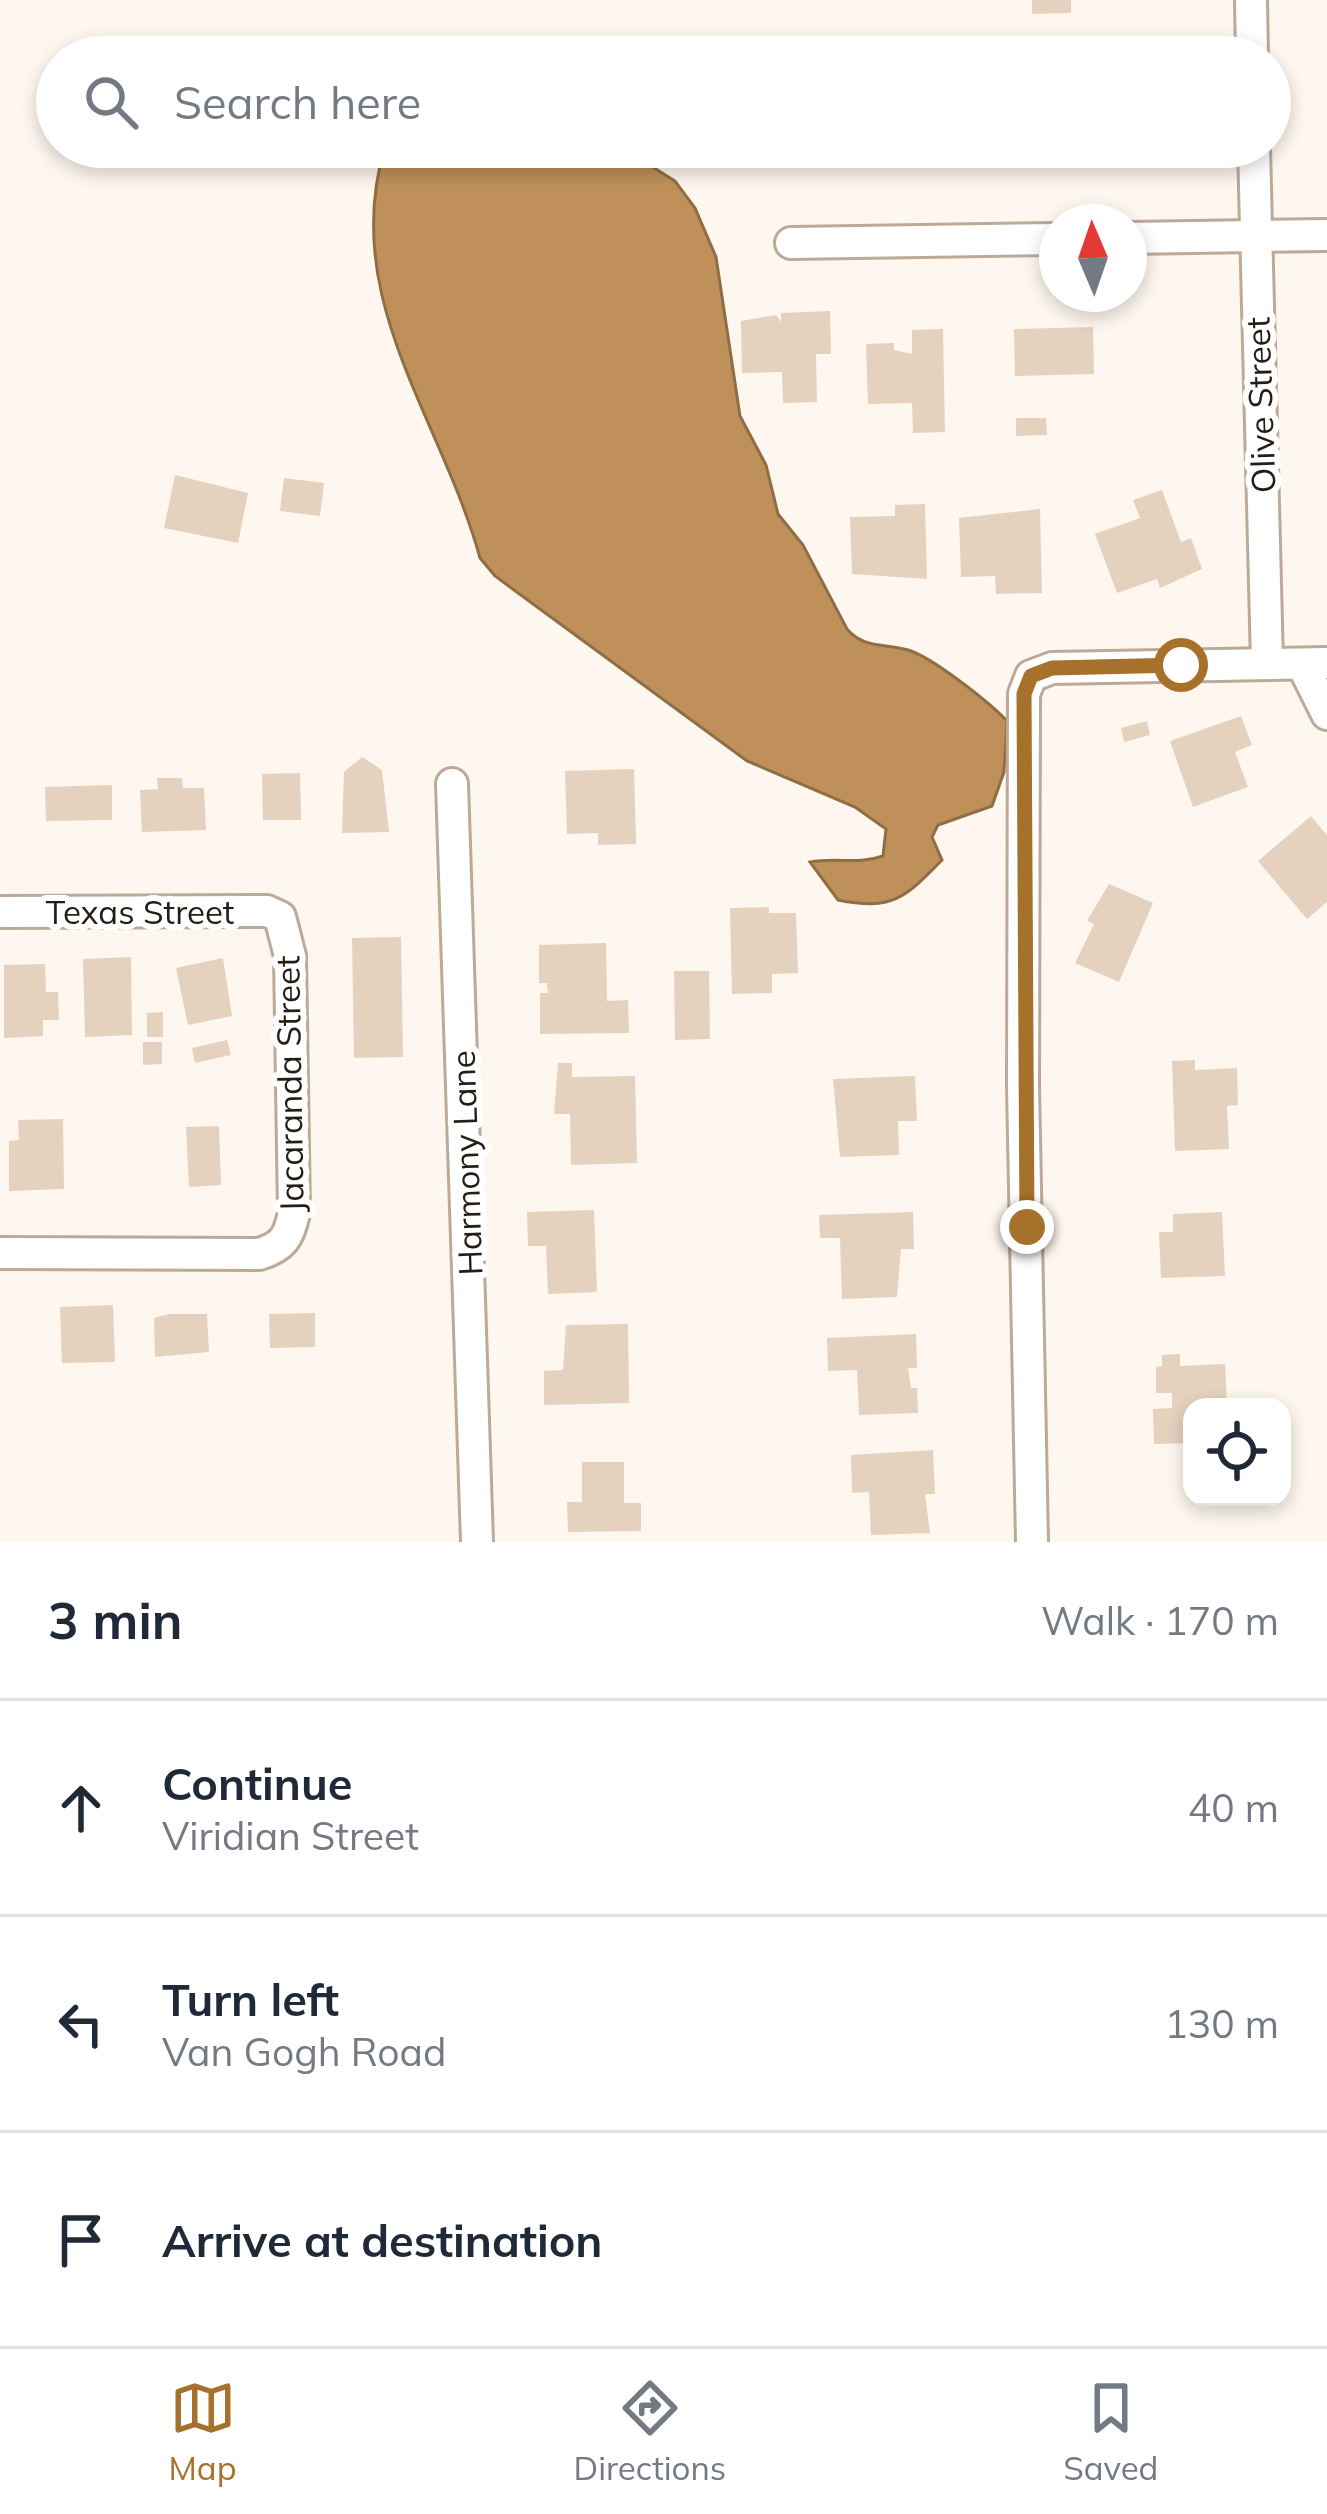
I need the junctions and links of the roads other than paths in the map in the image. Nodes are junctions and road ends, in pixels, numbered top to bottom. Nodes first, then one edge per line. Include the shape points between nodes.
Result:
1 (1251, 0) edge
2 (1252, 36) edge
3 (1254, 168) edge
4 (1327, 235) edge
5 (1255, 236) junction
6 (1147, 238) edge
7 (1039, 239) edge
8 (791, 244) dead end
9 (1267, 663) junction
10 (1314, 663) edge
11 (1327, 714) edge
12 (452, 784) dead end
13 (0, 913) edge
14 (280, 917) joint
15 (0, 1253) edge
16 (477, 1542) edge
17 (1033, 1542) edge

1 - 2 street
3 - 5 street, Olive Street
4 - 5 street
5 - 6 street
5 - 9 street, Olive Street
7 - 8 street
9 - 10 street
9 - 17 street via 1052,668 1031,676 1024,715 1023,1086
10 - 11 street
12 - 16 street, Harmony Lane
13 - 14 street, Texas Street
14 - 15 street, Jacaranda Street via 290,956 290,1234 259,1254

